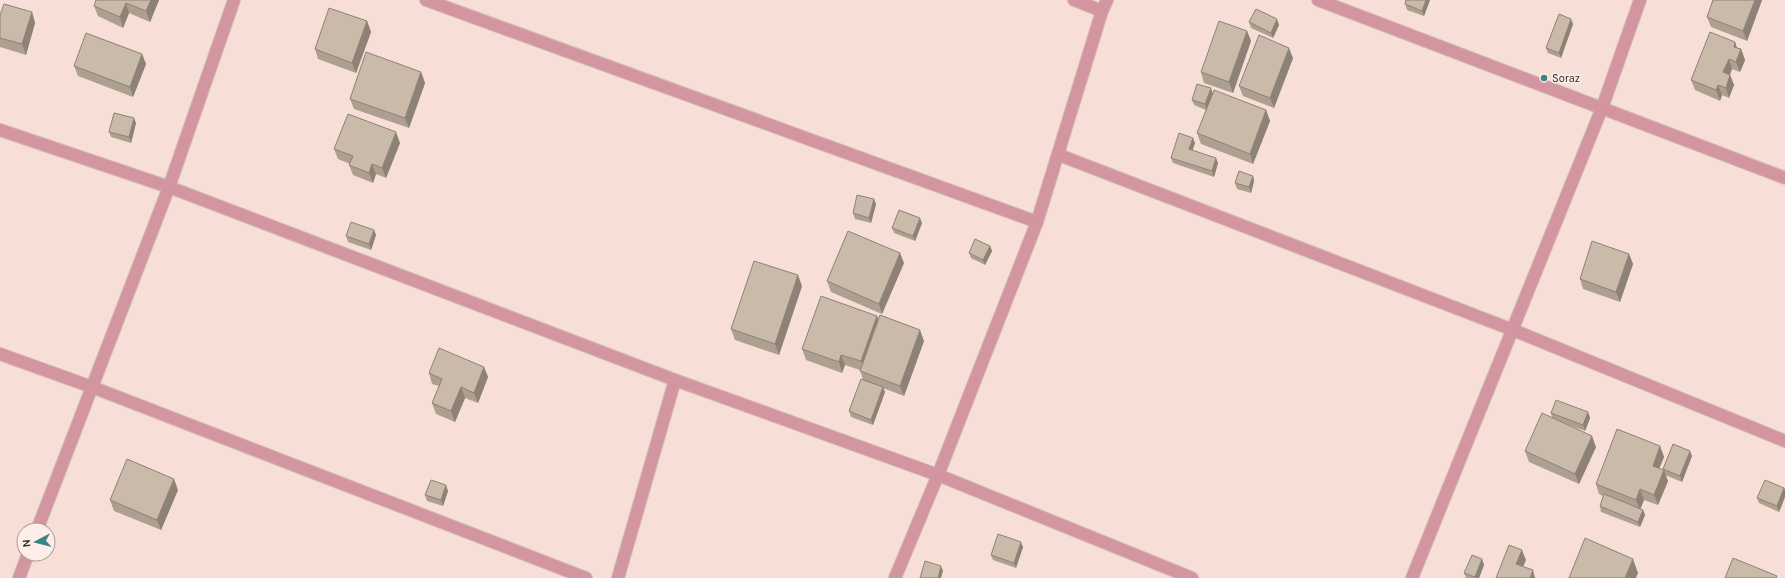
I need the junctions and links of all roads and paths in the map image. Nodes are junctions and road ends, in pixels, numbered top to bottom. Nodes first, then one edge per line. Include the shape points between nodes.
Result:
1 (234, 0) edge
2 (426, 0) edge
3 (1074, 0) edge
4 (1318, 0) edge
5 (1640, 0) edge
6 (1105, 6) edge
7 (1602, 108) junction
8 (0, 130) edge
9 (1059, 155) junction
10 (1785, 178) edge
11 (169, 187) junction
12 (1037, 222) junction
13 (1512, 330) junction
14 (0, 354) edge
15 (675, 380) junction
16 (92, 387) junction
17 (1785, 442) edge
18 (938, 475) junction
19 (40, 522) edge
20 (25, 562) edge
21 (19, 578) edge
22 (586, 578) edge
23 (618, 578) edge
24 (895, 578) edge
25 (1192, 578) edge
26 (1412, 578) edge

1 - 11 street
2 - 12 street
3 - 6 street
4 - 7 street
5 - 7 street
6 - 9 street
7 - 10 street
7 - 13 street
8 - 11 street
9 - 12 street
9 - 13 street
11 - 15 street
11 - 16 street
12 - 18 street
13 - 17 street
13 - 26 street
14 - 16 street
15 - 18 street
15 - 23 street
16 - 19 street
16 - 22 street
18 - 24 street
18 - 25 street
20 - 21 street

